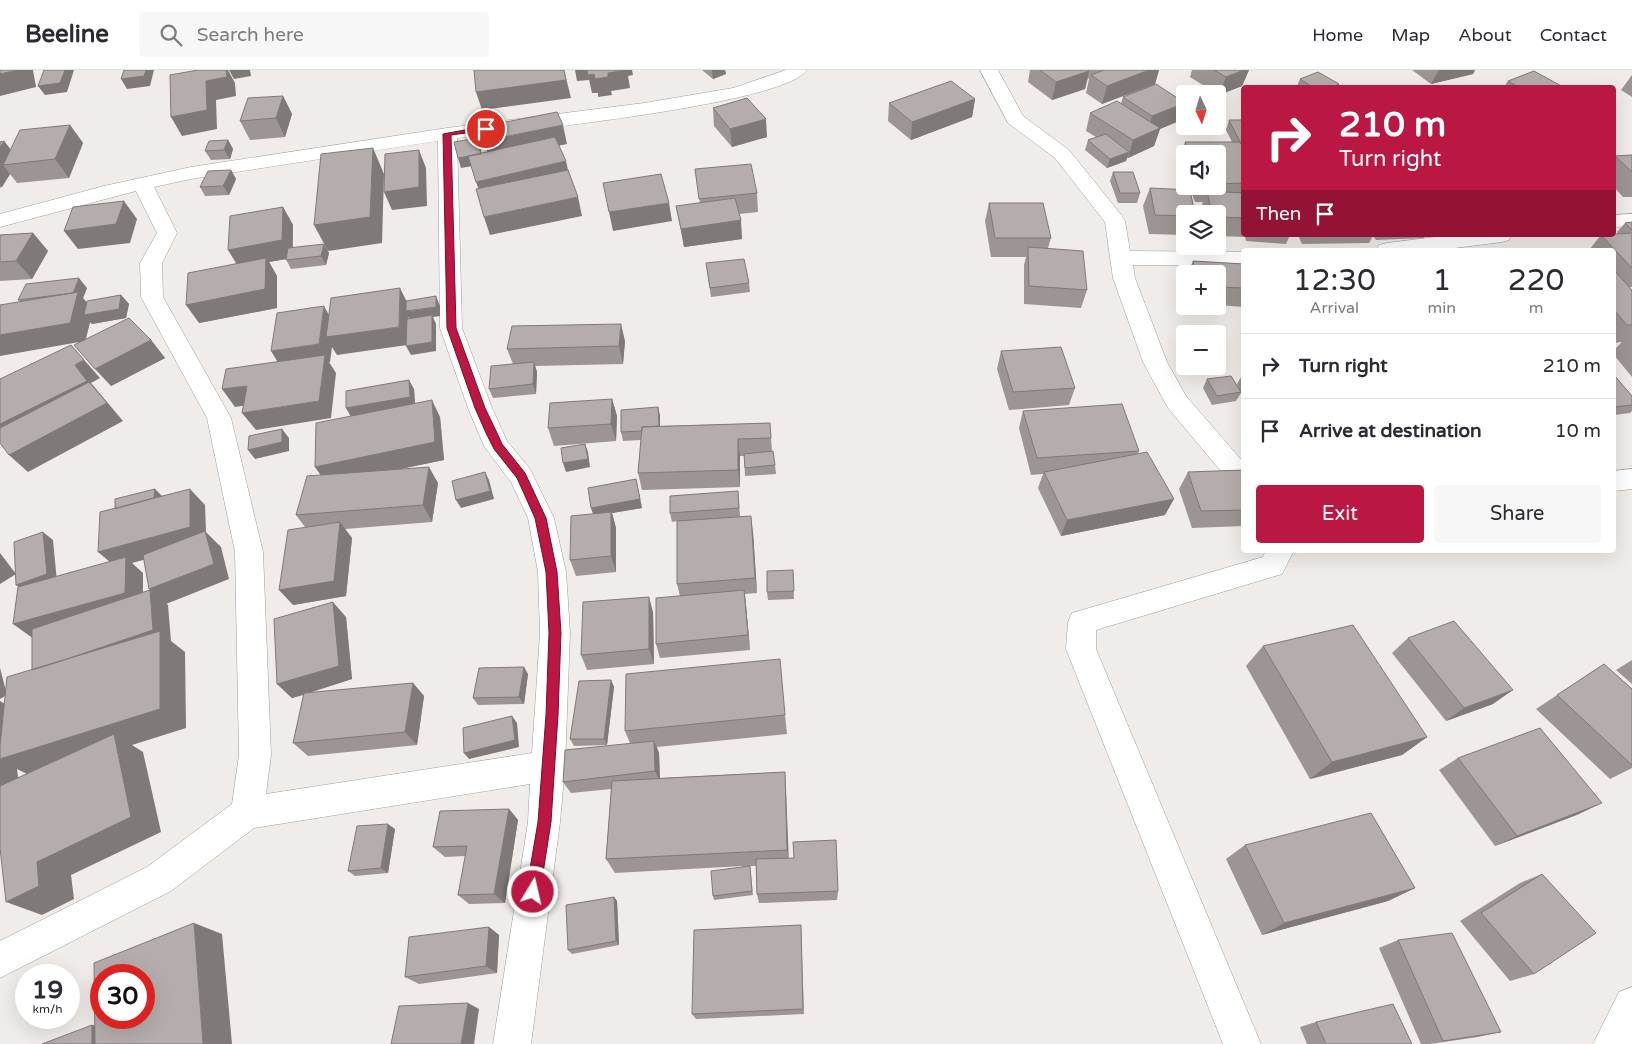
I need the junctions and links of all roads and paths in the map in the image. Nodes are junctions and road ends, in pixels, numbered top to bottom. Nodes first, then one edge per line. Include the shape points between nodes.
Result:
1 (798, 70) edge
2 (989, 70) edge
3 (447, 134) junction
4 (142, 184) junction
5 (1632, 220) edge
6 (0, 221) edge
7 (1616, 221) edge
8 (1487, 237) edge
9 (1401, 248) edge
10 (1121, 258) junction
11 (1241, 259) edge
12 (1241, 477) edge
13 (1632, 479) edge
14 (1616, 481) edge
15 (1278, 553) edge
16 (549, 766) junction
17 (247, 813) junction
18 (0, 960) edge
19 (1632, 1005) edge
20 (512, 1044) edge
21 (1242, 1044) edge
22 (1612, 1044) edge

1 - 3 street via 736,93 644,109
2 - 10 street via 1015,119 1062,154 1115,221
3 - 4 street via 191,173
3 - 16 street via 451,328 497,446 521,476 541,518 552,572 555,633
4 - 6 street
4 - 17 street via 167,233 151,263 152,297 219,418 249,552 255,755
5 - 7 street
8 - 9 street
10 - 11 street
10 - 12 street via 1124,278 1155,362 1177,402
13 - 14 street
15 - 21 street via 1272,566 1082,622 1081,649
16 - 17 street
16 - 20 street
17 - 18 street via 159,879
19 - 22 street

